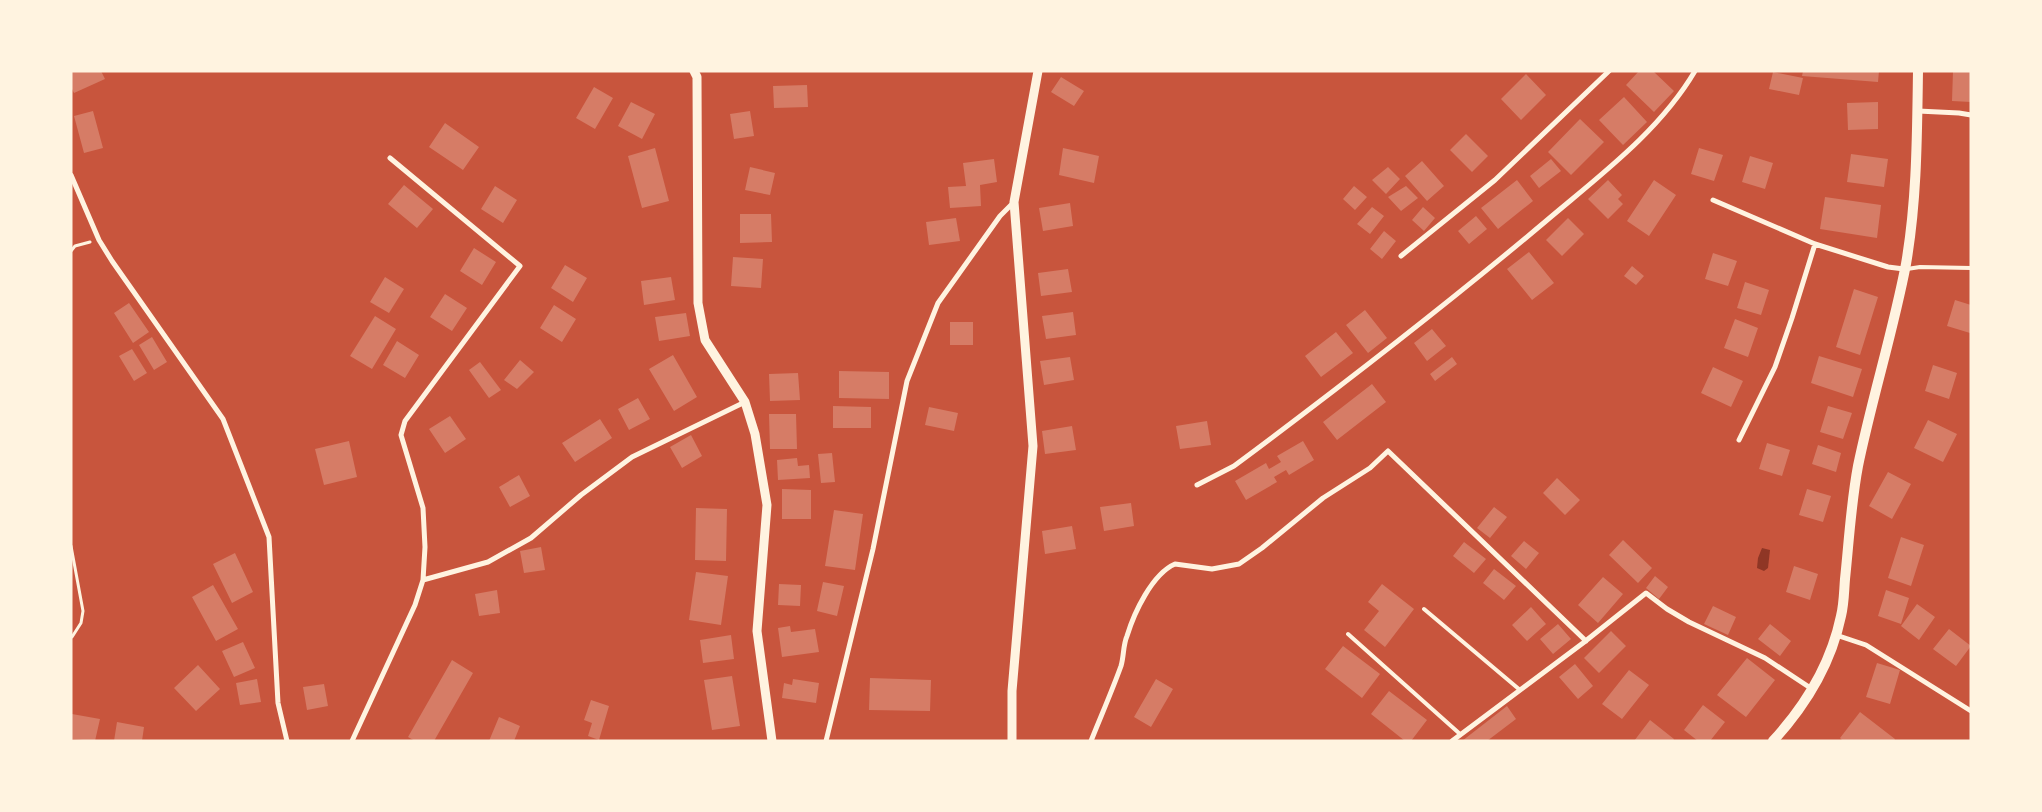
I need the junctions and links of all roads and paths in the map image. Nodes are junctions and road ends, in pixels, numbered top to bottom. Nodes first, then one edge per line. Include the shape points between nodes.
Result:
1 (694, 71) edge
2 (1038, 71) edge
3 (1610, 71) edge
4 (1695, 71) edge
5 (1918, 71) edge
6 (1917, 111) junction
7 (1971, 115) edge
8 (390, 158) dead end
9 (71, 175) edge
10 (1713, 200) dead end
11 (1014, 202) junction
12 (99, 240) junction
13 (1815, 244) junction
14 (71, 251) edge
15 (1401, 256) dead end
16 (1971, 268) edge
17 (1904, 269) junction
18 (745, 402) junction
19 (1739, 440) dead end
20 (1197, 485) dead end
21 (71, 546) edge
22 (423, 580) junction
23 (1424, 609) dead end
24 (1348, 634) dead end
25 (1836, 634) junction
26 (72, 637) edge
27 (1586, 641) junction
28 (1813, 689) junction
29 (1520, 690) junction
30 (1971, 711) edge
31 (1460, 734) junction
32 (287, 741) edge
33 (352, 741) edge
34 (772, 741) edge
35 (826, 741) edge
36 (1012, 741) edge
37 (1092, 741) edge
38 (1452, 741) edge
39 (1773, 741) edge

1 - 18 street via 698,303 705,340
2 - 11 street
3 - 15 street via 1495,180
4 - 20 street via 1648,132 1476,279 1242,460
5 - 6 main road
6 - 7 street
6 - 17 main road via 1915,193
8 - 22 street via 520,266 405,421 401,435 423,508
9 - 12 street
10 - 13 street
11 - 35 street via 1000,216 938,303 907,381 873,549
11 - 36 street via 1033,446 1012,691
12 - 14 path via 76,246
12 - 32 street via 223,419 269,537 278,703
13 - 17 street
13 - 19 street via 1774,367
16 - 17 lane
17 - 25 main road via 1858,467 1842,615
18 - 22 street via 632,456 531,538 488,562
18 - 34 street via 755,434 767,505 757,631
21 - 26 path via 83,611 81,623
22 - 33 street via 415,605
23 - 29 lane
24 - 31 lane
25 - 28 main road
25 - 30 street via 1866,645
27 - 28 street via 1646,593 1689,622 1765,658
27 - 29 street
27 - 37 street via 1388,451 1370,468 1323,498 1239,564 1212,568 1175,564 1162,573 1143,600 1126,636 1122,663
28 - 39 main road via 1794,718
29 - 31 street
31 - 38 street

